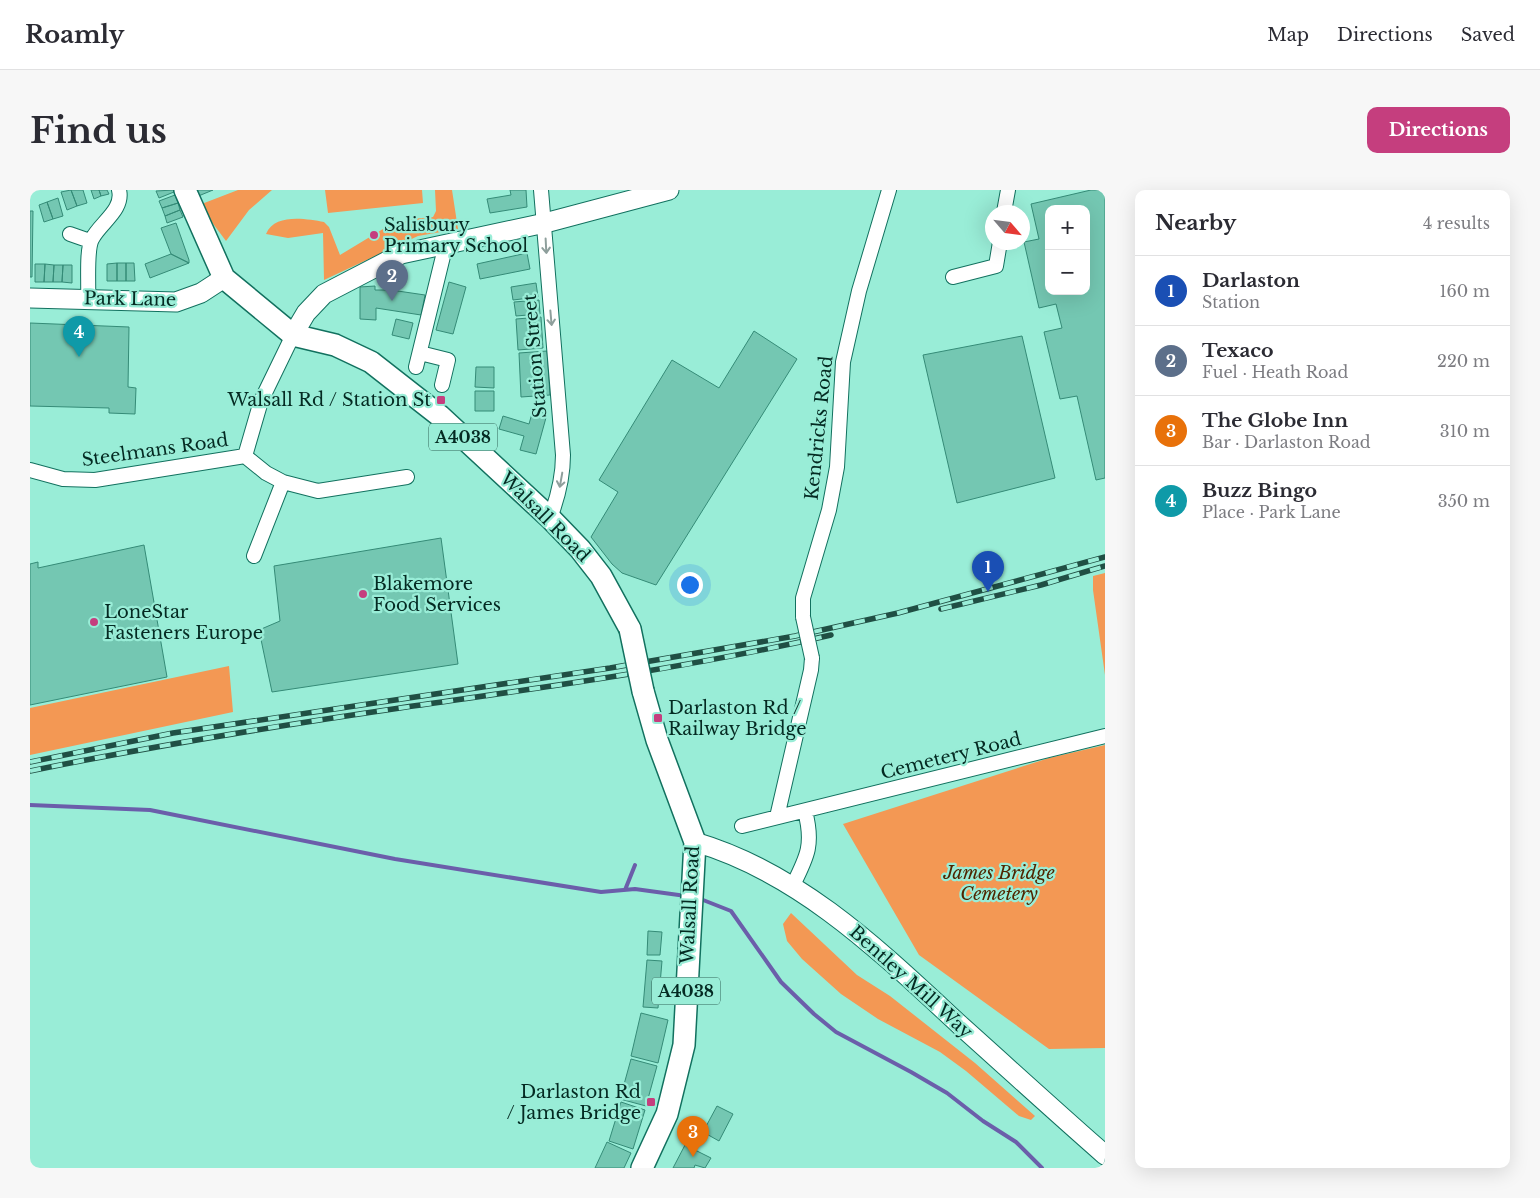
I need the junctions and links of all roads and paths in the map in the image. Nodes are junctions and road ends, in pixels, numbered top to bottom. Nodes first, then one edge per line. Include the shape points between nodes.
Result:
1 (119, 190) edge
2 (185, 190) edge
3 (541, 190) edge
4 (669, 190) edge
5 (890, 190) edge
6 (1008, 190) edge
7 (1005, 205) edge
8 (545, 223) junction
9 (70, 234) dead end
10 (90, 241) junction
11 (446, 244) junction
12 (999, 250) edge
13 (953, 277) dead end
14 (224, 278) junction
15 (30, 298) edge
16 (88, 298) junction
17 (293, 335) junction
18 (420, 353) junction
19 (416, 366) dead end
20 (442, 385) dead end
21 (245, 456) junction
22 (30, 470) edge
23 (407, 478) dead end
24 (282, 482) junction
25 (550, 518) junction
26 (254, 556) dead end
27 (1105, 736) edge
28 (804, 811) junction
29 (777, 817) junction
30 (742, 826) dead end
31 (695, 842) junction
32 (792, 887) junction
33 (1105, 1155) edge
34 (642, 1168) edge

1 - 10 street via 121,196 114,212
2 - 14 main road, Walsall Road / A4038
3 - 8 street, Station Street
4 - 8 street
5 - 29 street, Kendricks Road, bridge via 859,291 843,362 837,467 829,510 803,598 811,670
6 - 7 street
8 - 11 street
8 -> 25 street, Station Street via 563,472
9 - 10 street
10 - 16 street
11 - 17 street via 401,254 324,294 306,313
11 - 18 street
12 - 13 street via 996,266
14 - 16 street, Park Lane via 201,293 176,302
14 - 17 main road, Walsall Road / A4038
15 - 16 street, Park Lane
17 - 21 street, Steelmans Road via 261,402
17 - 25 main road, Walsall Road / A4038 via 353,352 390,374
18 - 19 street
18 - 20 street via 448,360
21 - 22 street, Steelmans Road via 95,480 64,479
21 - 24 street
23 - 24 street via 318,492
24 - 26 street
25 - 31 main road, Walsall Road / A4038, bridge via 601,576 630,629 657,740
27 - 28 street, Cemetery Road
28 - 29 street, Cemetery Road
28 - 32 street via 810,841
29 - 30 street, Cemetery Road
31 - 32 street, Bentley Mill Way via 730,854
31 - 34 main road, Walsall Road / A4038 via 684,1045 662,1129
32 - 33 street, Bentley Mill Way via 874,944

